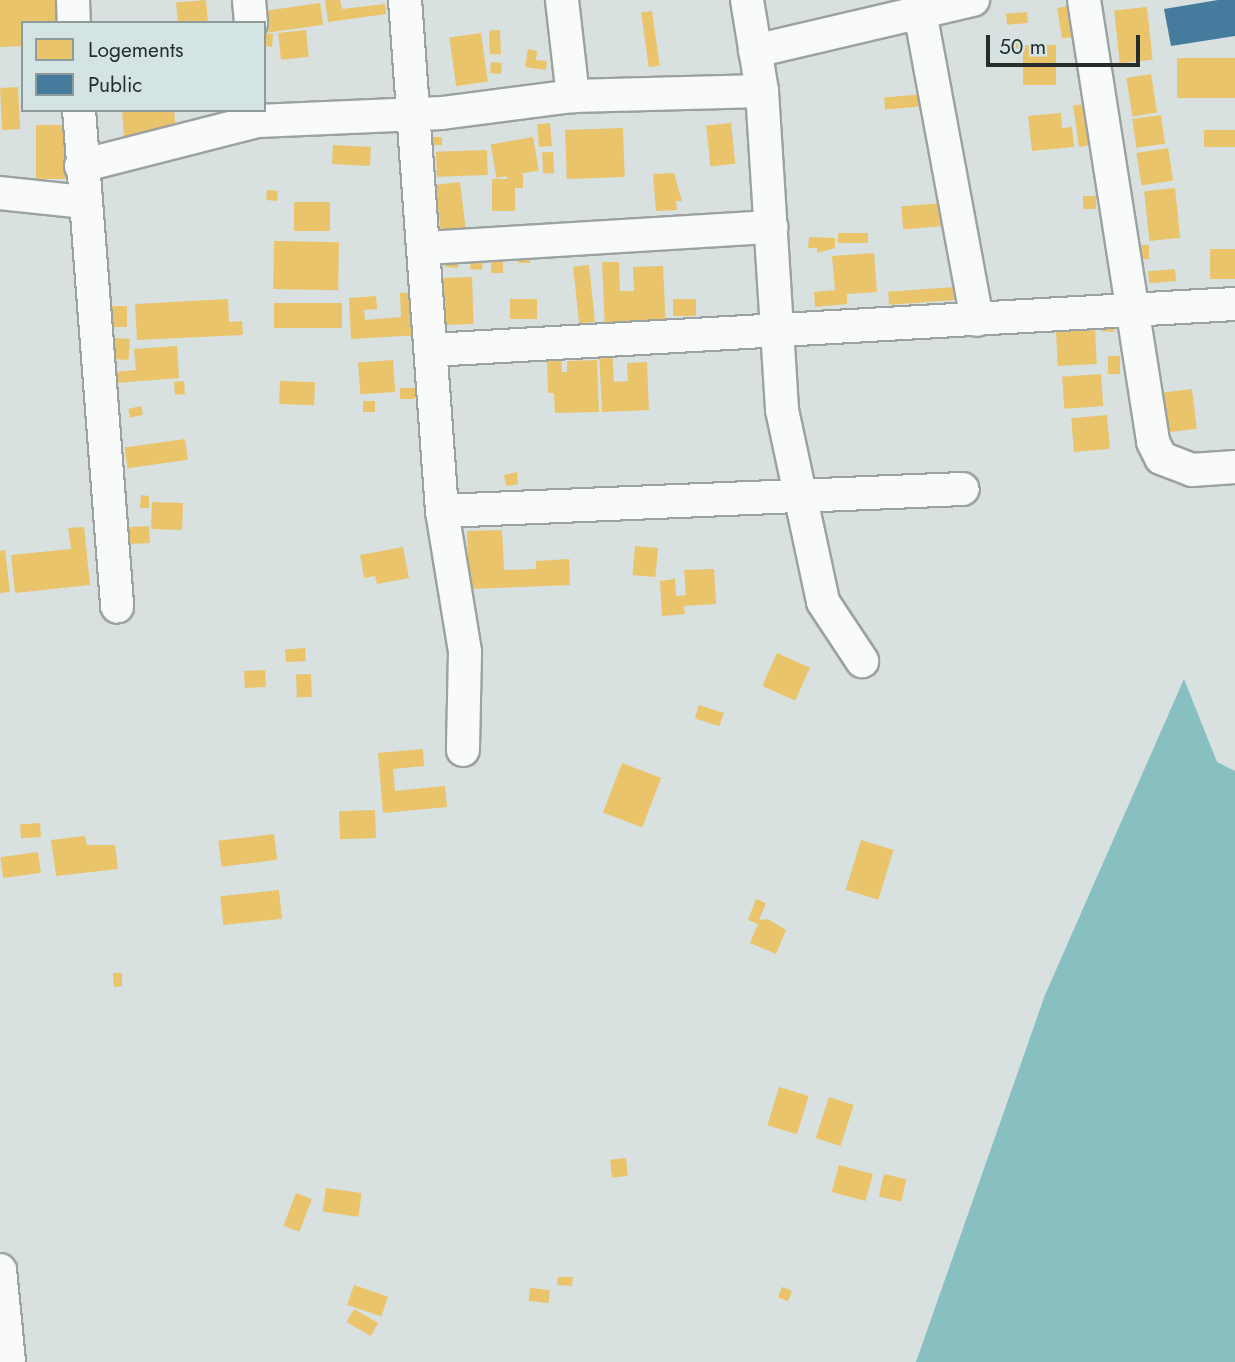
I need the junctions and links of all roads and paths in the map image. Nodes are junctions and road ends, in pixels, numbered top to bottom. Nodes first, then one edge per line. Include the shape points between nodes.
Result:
1 (73, 0) edge
2 (249, 0) edge
3 (405, 0) edge
4 (562, 0) edge
5 (747, 0) edge
6 (973, 0) edge
7 (1084, 0) edge
8 (920, 12) junction
9 (74, 21) edge
10 (251, 21) edge
11 (755, 51) junction
12 (762, 91) junction
13 (573, 96) junction
14 (79, 112) edge
15 (416, 113) junction
16 (258, 116) edge
17 (81, 166) junction
18 (0, 193) edge
19 (84, 202) junction
20 (771, 227) junction
21 (426, 248) junction
22 (1235, 304) edge
23 (1133, 311) junction
24 (977, 320) junction
25 (778, 331) junction
26 (432, 350) junction
27 (1235, 467) edge
28 (963, 489) dead end
29 (802, 496) junction
30 (442, 511) junction
31 (117, 607) dead end
32 (862, 661) dead end
33 (463, 750) dead end
34 (0, 1270) edge
35 (9, 1362) edge

1 - 9 street
2 - 10 street
3 - 15 street
4 - 13 street
5 - 11 street
6 - 8 street
7 - 23 street
8 - 11 street
8 - 24 street
11 - 12 street
12 - 13 street
12 - 20 street
13 - 15 street
14 - 17 street
15 - 16 street
15 - 21 street
16 - 17 street
17 - 19 street
18 - 19 street
19 - 31 street
20 - 21 street
20 - 25 street
21 - 26 street
22 - 23 street
23 - 24 street
23 - 27 street via 1153,442 1161,458 1192,470
24 - 25 street
25 - 26 street
25 - 29 street via 782,410
26 - 30 street
28 - 29 street
29 - 30 street
29 - 32 street via 823,602
30 - 33 street via 465,652
34 - 35 street

